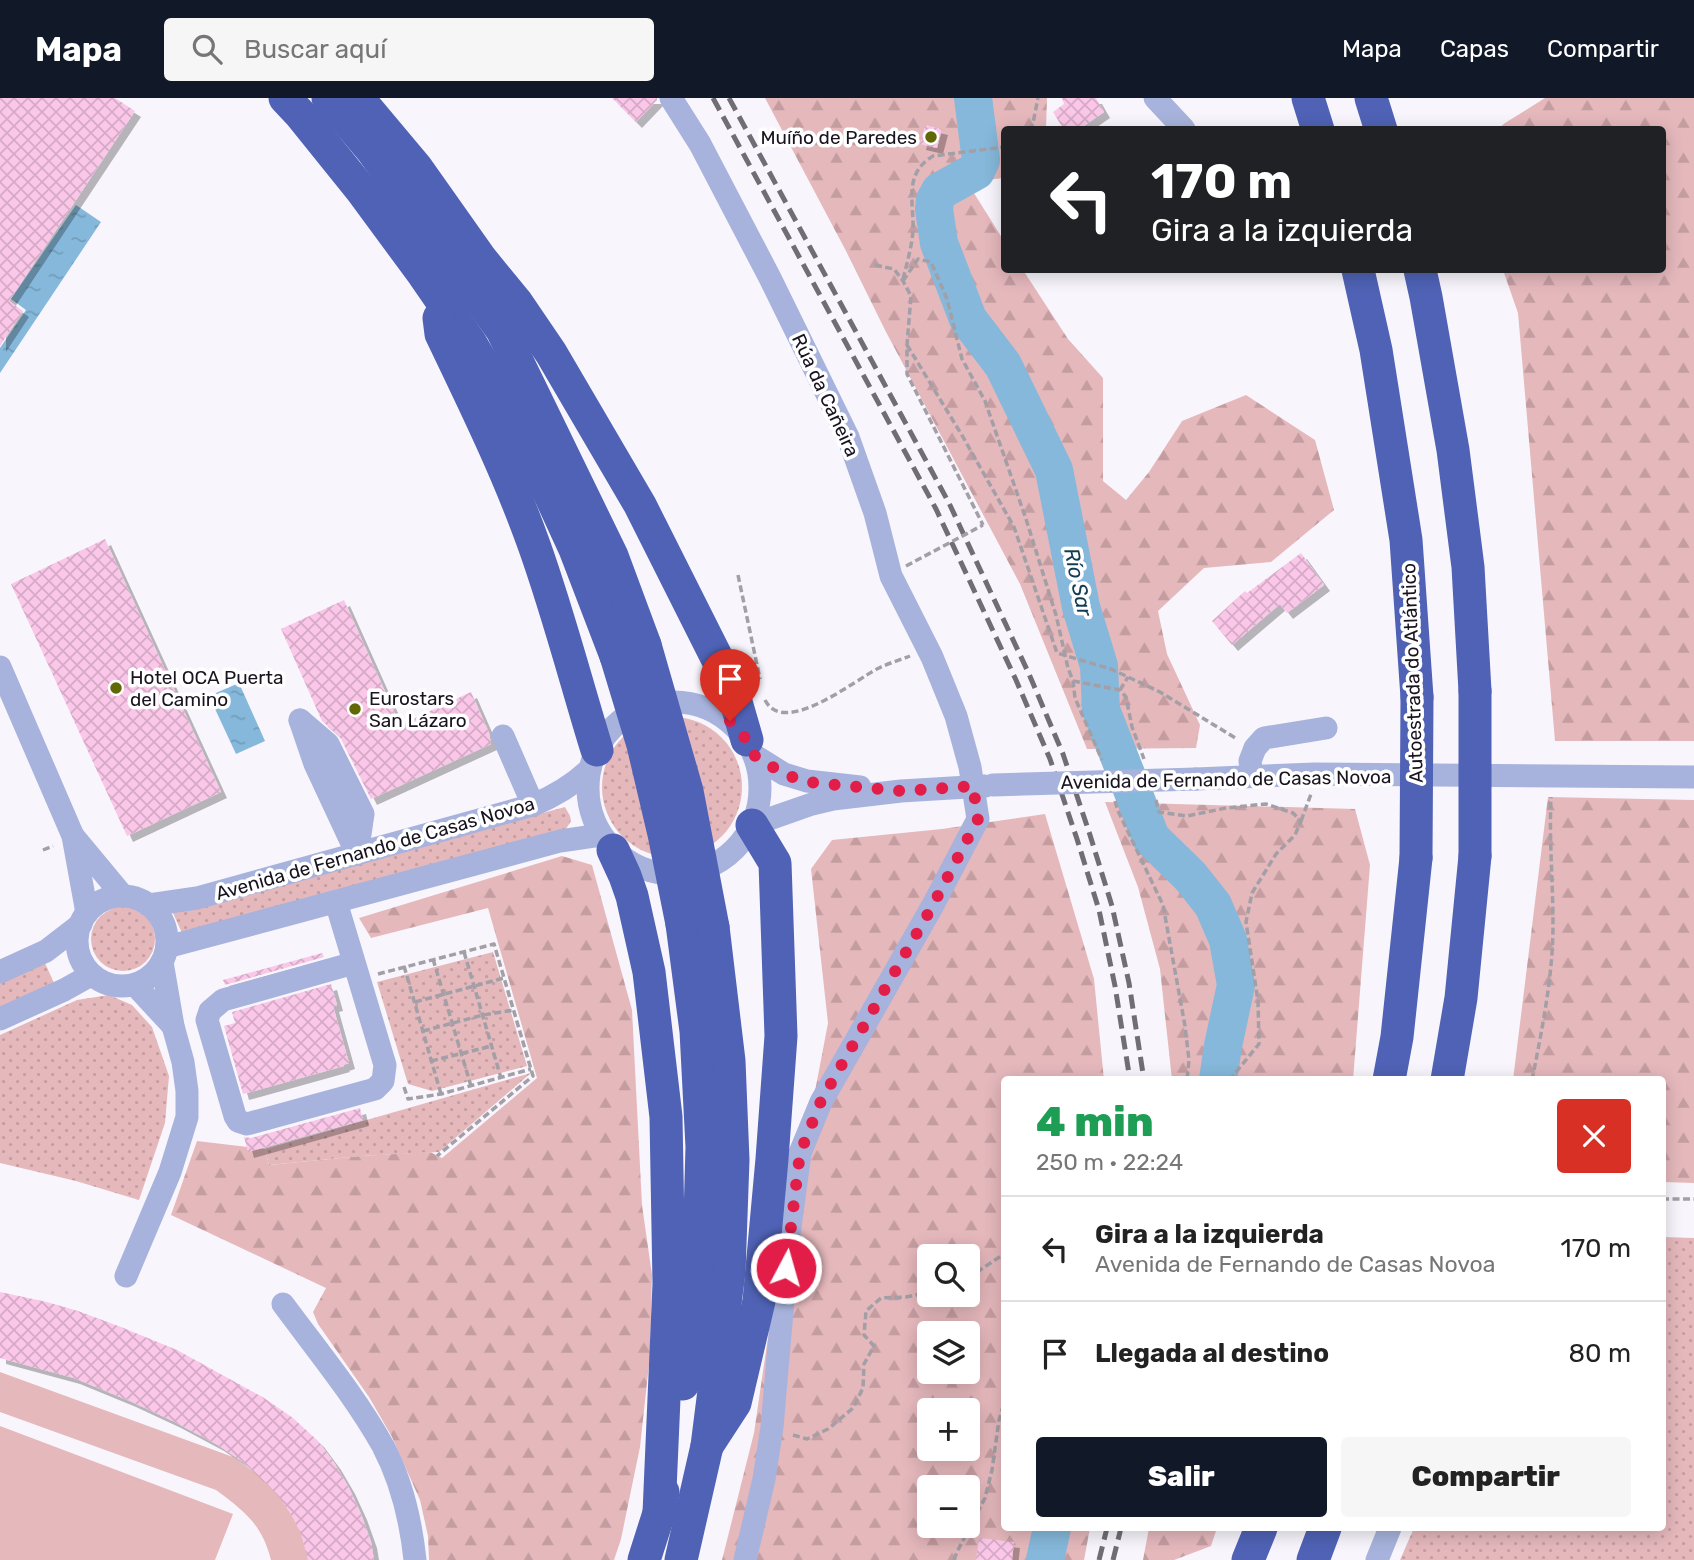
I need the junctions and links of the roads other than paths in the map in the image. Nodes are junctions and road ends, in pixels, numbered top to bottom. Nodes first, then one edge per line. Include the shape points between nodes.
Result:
1 (285, 98) edge
2 (327, 98) edge
3 (358, 98) edge
4 (671, 98) edge
5 (1155, 98) edge
6 (1308, 98) edge
7 (1371, 98) edge
8 (1181, 126) edge
9 (1317, 126) edge
10 (1380, 126) edge
11 (481, 259) junction
12 (1359, 273) edge
13 (1421, 273) edge
14 (437, 295) junction
15 (502, 330) junction
16 (631, 651) junction
17 (0, 667) edge
18 (1326, 728) dead end
19 (503, 736) dead end
20 (751, 748) junction
21 (593, 759) junction
22 (1251, 768) junction
23 (1694, 777) edge
24 (983, 786) junction
25 (901, 791) junction
26 (533, 805) junction
27 (752, 825) junction
28 (66, 840) junction
29 (607, 842) junction
30 (357, 854) junction
31 (123, 896) junction
32 (336, 902) junction
33 (149, 905) junction
34 (84, 918) junction
35 (698, 925) junction
36 (165, 955) junction
37 (363, 970) junction
38 (0, 972) edge
39 (91, 975) junction
40 (135, 985) junction
41 (0, 1019) edge
42 (173, 1026) junction
43 (1390, 1076) edge
44 (1448, 1076) edge
45 (127, 1276) dead end
46 (284, 1304) dead end
47 (707, 1446) junction
48 (659, 1513) junction
49 (1260, 1531) edge
50 (1324, 1531) edge
51 (1389, 1531) edge
52 (415, 1560) edge
53 (644, 1560) edge
54 (681, 1560) edge
55 (745, 1560) edge
56 (1248, 1560) edge
57 (1313, 1560) edge
58 (1377, 1560) edge

1 - 14 highway via 362,191
2 - 15 highway via 372,150
3 - 11 highway via 416,167
4 - 24 street, Rúa da Cañeira via 770,278 848,437 891,576 928,649
5 - 8 street
6 - 9 highway
7 - 10 highway
11 - 15 highway
11 - 20 highway via 551,353 640,505 732,688
12 - 43 highway, Autoestrada do Atlántico, bridge via 1376,350 1406,540 1417,697 1416,858
13 - 44 highway, bridge via 1453,450 1468,567 1475,691 1475,856 1461,998
14 - 16 highway via 517,423 575,549
14 - 21 highway via 441,334 489,433 534,544 561,628
15 - 16 highway via 612,556
16 - 35 highway, bridge via 687,791
17 - 28 street
18 - 22 street via 1264,738 1255,748
19 - 26 street
20 - 21 street, Avenida de Fernando de Casas Novoa via 730,721 707,708 669,702 632,713 611,729
20 - 25 street, Avenida de Fernando de Casas Novoa via 784,774 807,782
20 - 27 street via 761,776 761,797
21 - 26 street, Avenida de Fernando de Casas Novoa via 574,784
21 - 29 street via 589,803
22 - 23 street, Avenida de Fernando de Casas Novoa
22 - 24 street, Avenida de Fernando de Casas Novoa, bridge via 1196,779
24 - 25 street, Avenida de Fernando de Casas Novoa
24 - 55 street, Rúa da Cañeira via 978,819 821,1101 800,1153 772,1427
25 - 27 street, Avenida de Fernando de Casas Novoa via 822,802
26 - 30 street, Avenida de Fernando de Casas Novoa
27 - 29 street via 742,843 720,863 693,873 664,875 636,867
27 - 47 highway via 775,863 781,1036 759,1301 735,1404
28 - 31 street
28 - 34 street
29 - 32 street, Avenida de Fernando de Casas Novoa via 560,841
29 - 48 highway via 632,896 649,972 666,1117 669,1284
30 - 30 street via 363,814 328,744 300,720
30 - 33 street, Avenida de Fernando de Casas Novoa via 197,898
31 - 33 street
31 - 34 street via 97,904
32 - 36 street, Avenida de Fernando de Casas Novoa
32 - 37 street
33 - 36 street via 164,924
34 - 38 street via 46,951
34 - 39 street via 78,951
35 - 47 highway via 729,1061 733,1160 729,1272
35 - 48 highway via 699,1251 690,1349
36 - 40 street via 155,972
36 - 42 street
37 - 37 street via 385,1065 383,1081 374,1089 247,1124 238,1121 207,1020 210,1010 223,1000
39 - 40 street via 104,983
39 - 41 street
40 - 42 street
42 - 45 street via 183,1062 187,1117 170,1172
46 - 52 street via 383,1447 407,1515
47 - 54 highway
48 - 53 highway
49 - 56 highway
50 - 57 highway
51 - 58 street

